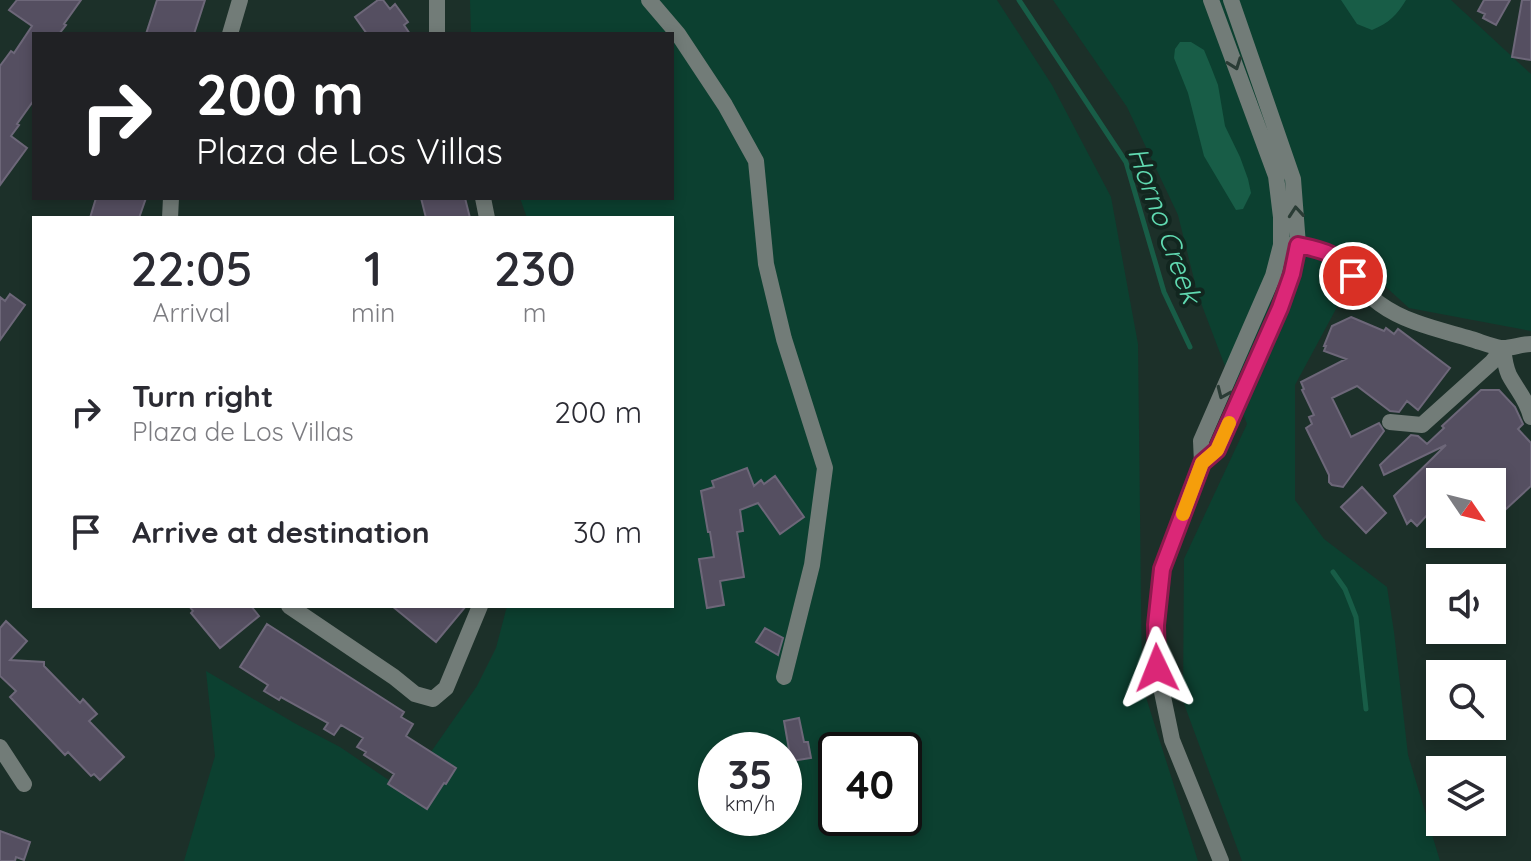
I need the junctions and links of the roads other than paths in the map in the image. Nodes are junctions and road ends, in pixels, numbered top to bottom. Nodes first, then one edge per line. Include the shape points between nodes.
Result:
1 (240, 0) edge
2 (437, 0) edge
3 (649, 0) edge
4 (1211, 0) edge
5 (1231, 0) edge
6 (231, 32) edge
7 (437, 32) edge
8 (1289, 245) junction
9 (1531, 344) edge
10 (1503, 348) junction
11 (1531, 417) edge
12 (1390, 422) dead end
13 (296, 608) edge
14 (479, 608) edge
15 (784, 677) dead end
16 (0, 747) edge
17 (24, 784) dead end
18 (1221, 861) edge

1 - 6 street
2 - 7 street
3 - 15 street via 678,34 756,161 766,264 825,468 812,565
4 -> 8 street via 1276,176
8 -> 5 street via 1297,218 1293,179
8 - 10 street via 1335,256 1372,298 1393,313
8 - 18 street via 1201,441 1202,463 1162,569 1157,668 1172,740
9 - 10 street
10 - 11 street via 1509,375
10 - 12 street via 1422,425
13 - 14 street via 415,694 433,699 446,688
16 - 17 street

